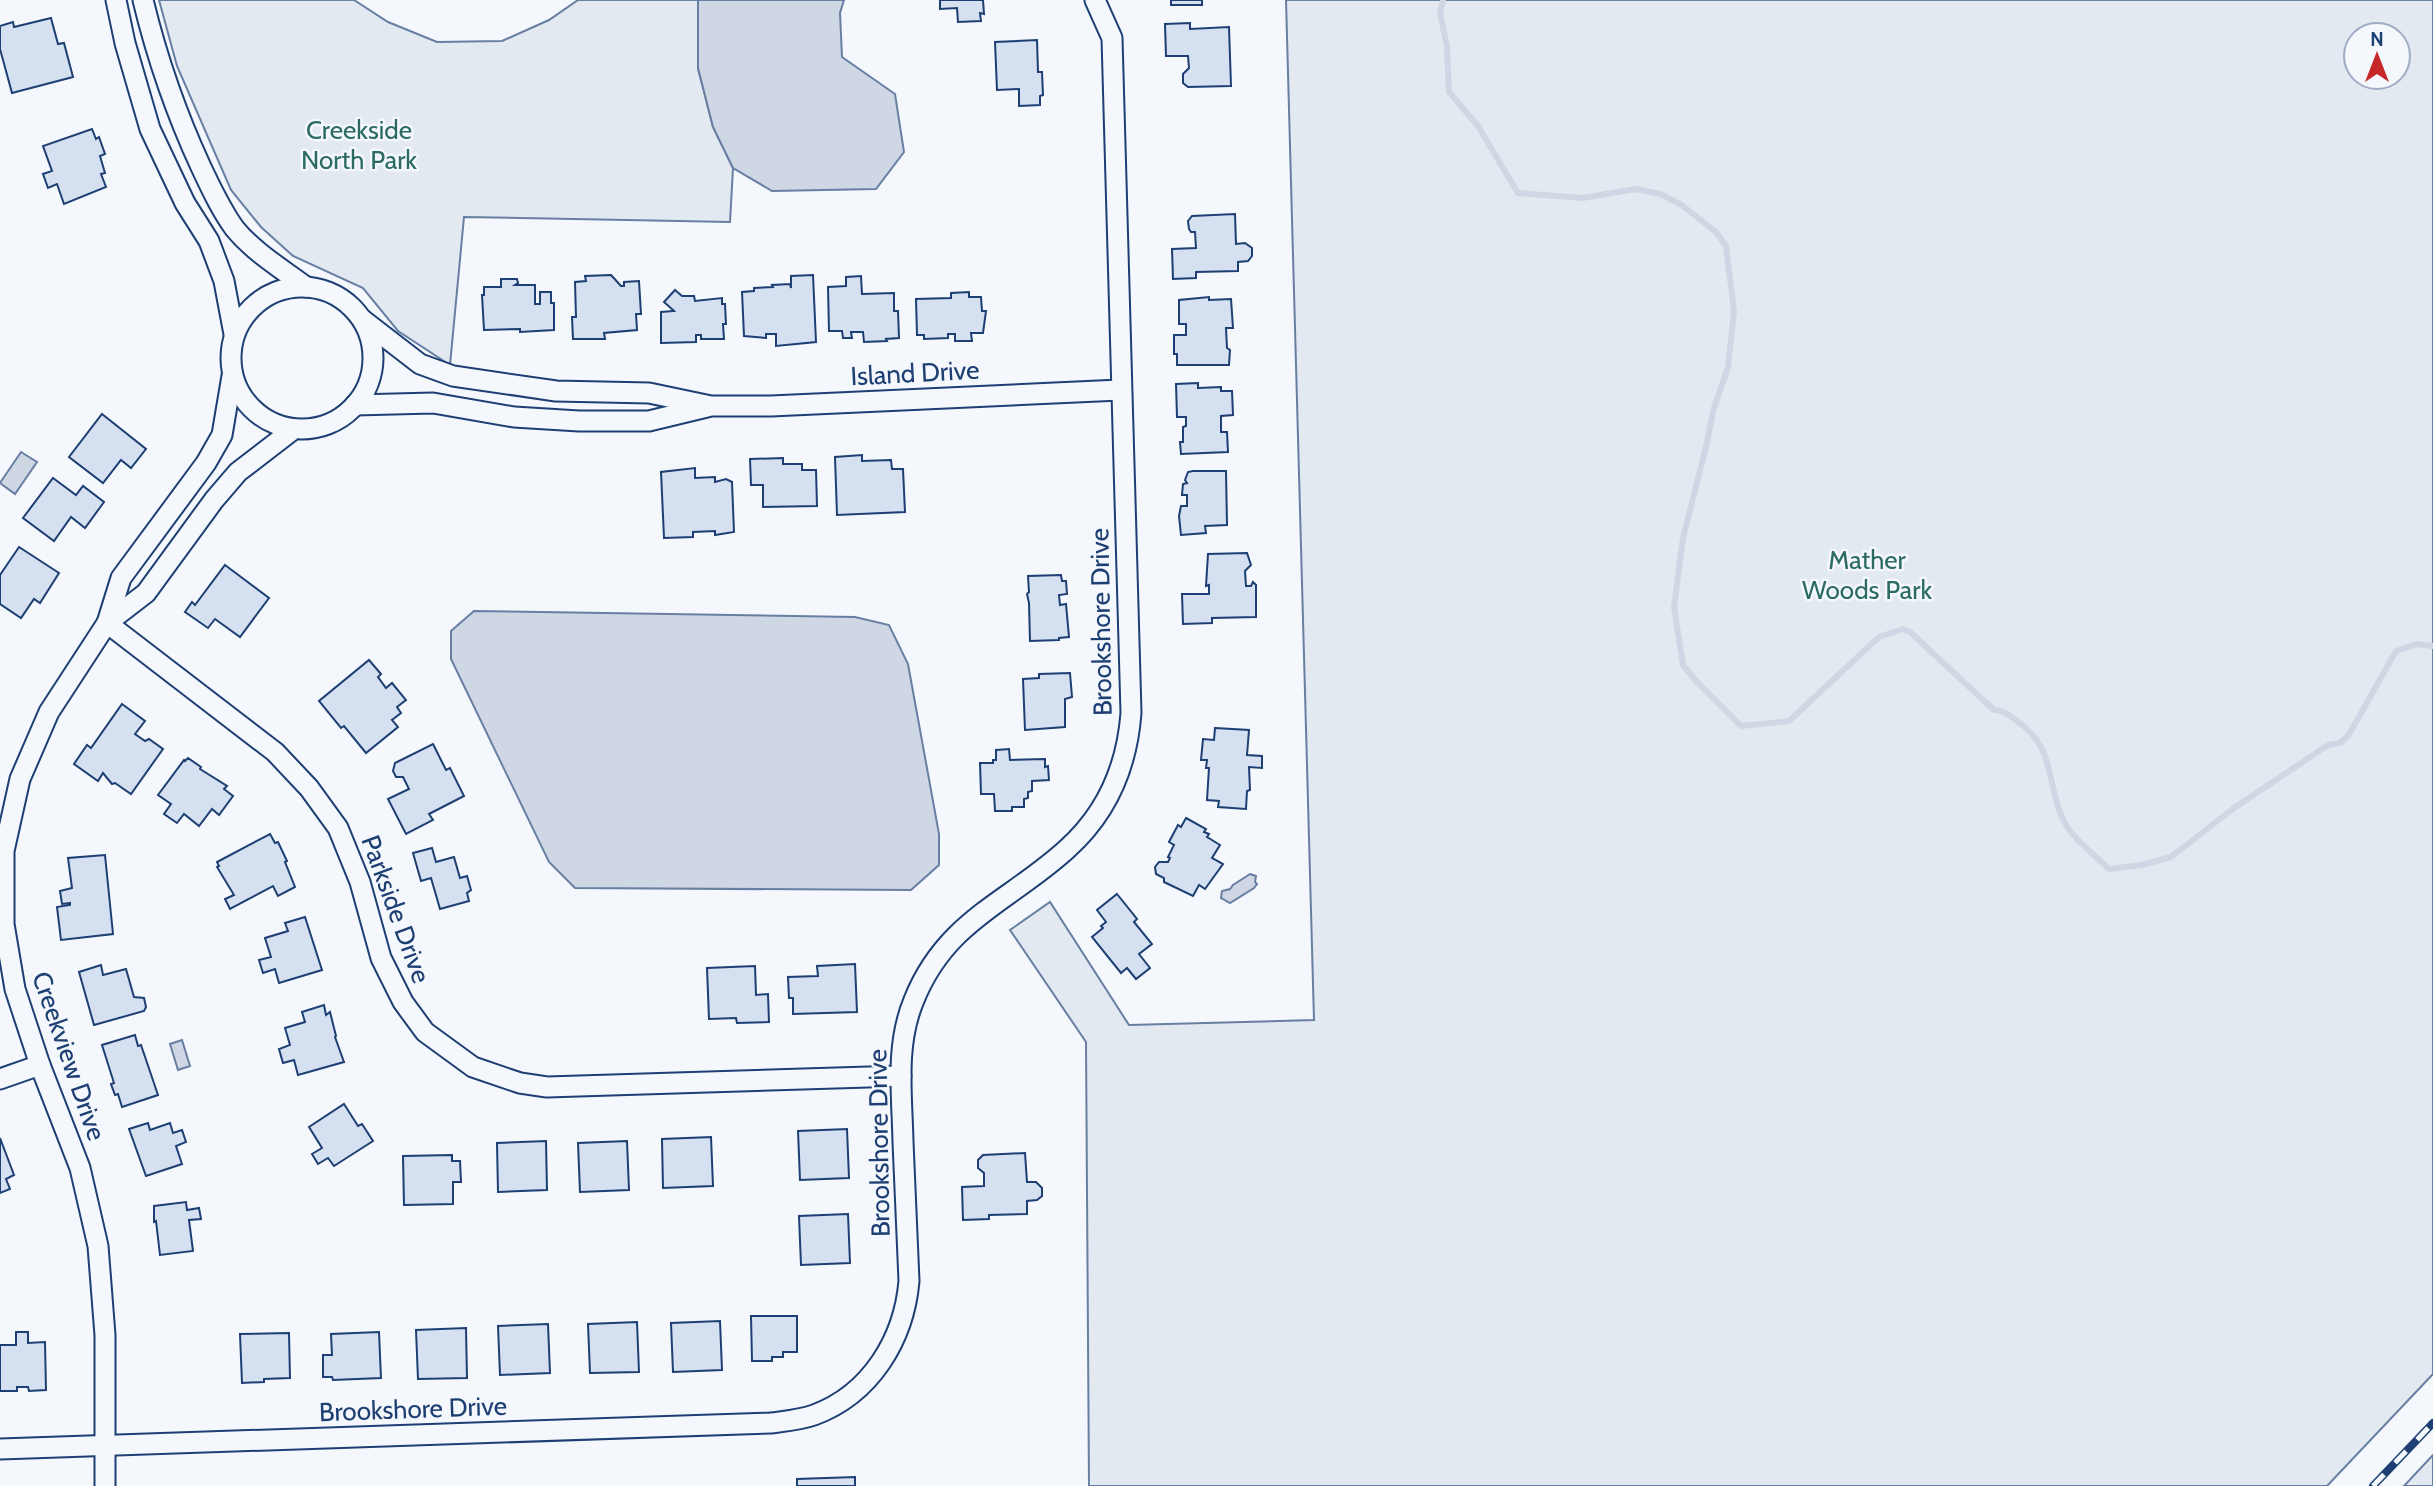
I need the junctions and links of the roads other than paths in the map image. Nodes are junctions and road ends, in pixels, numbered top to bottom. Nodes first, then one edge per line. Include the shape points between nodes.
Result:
1 (116, 0) edge
2 (143, 0) edge
3 (1095, 0) edge
4 (306, 287) junction
5 (363, 320) junction
6 (234, 334) junction
7 (232, 376) junction
8 (1120, 390) junction
9 (355, 405) junction
10 (711, 406) junction
11 (294, 429) junction
12 (107, 623) junction
13 (40, 1065) junction
14 (901, 1076) junction
15 (0, 1079) edge
16 (104, 1446) junction
17 (0, 1450) edge
18 (105, 1486) edge

1 - 6 street via 150,130 209,242 224,281
2 - 4 street via 179,120 217,200 236,229 262,255
3 - 8 street, Brookshore Drive via 1112,38
4 - 5 street via 348,303
4 - 6 street via 283,289 262,299 245,314
5 - 9 street via 373,364 368,386
5 - 10 street, Island Drive via 420,364 453,376 556,391 649,393
6 - 7 street
7 - 11 street via 255,412 273,424
7 - 12 street, Creekview Drive via 222,435 121,578
8 - 10 street, Island Drive
8 - 14 street, Brookshore Drive via 1131,713 1121,769 1114,788 1080,837 962,928 936,960 908,1016
9 - 10 street, Island Drive via 433,403 513,417 579,421 649,421
9 - 11 street via 338,420 317,428
11 - 12 street, Creekview Drive via 239,472 146,593
12 - 13 street, Creekview Drive via 49,712 20,779 4,851 6,937 15,989
12 - 14 street, Parkside Drive via 275,752 309,788 338,828 360,882 381,958 403,1002 425,1032 472,1067 547,1087
13 - 15 street
13 - 16 street, Creekview Drive via 80,1168 98,1246 105,1335
14 - 16 street, Brookshore Drive via 909,1280 905,1315 888,1353 867,1380 813,1416 771,1423
16 - 17 street, Brookshore Drive
16 - 18 street, Creekview Drive

